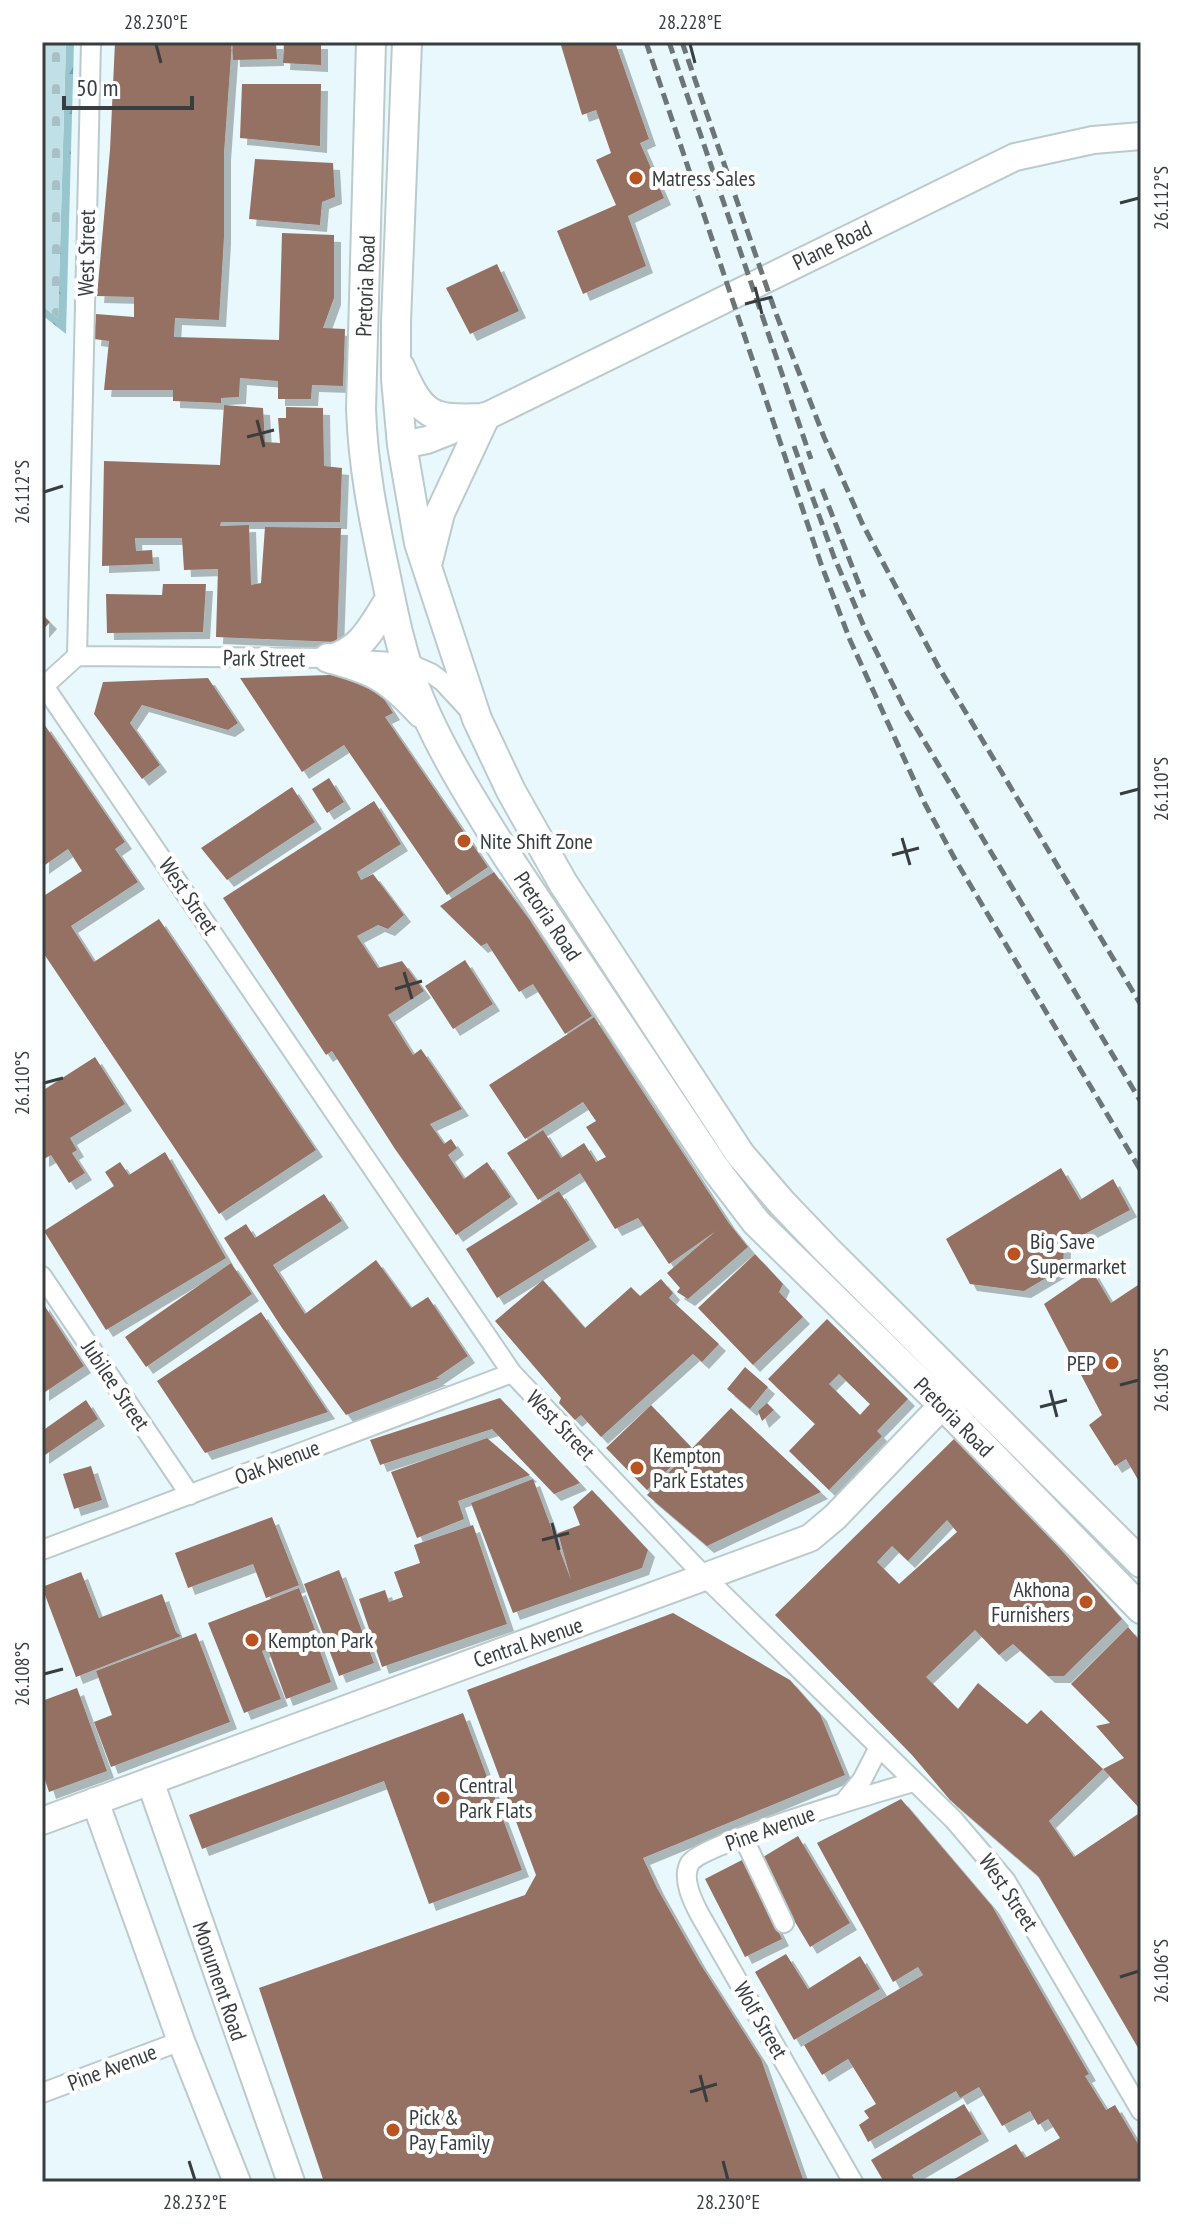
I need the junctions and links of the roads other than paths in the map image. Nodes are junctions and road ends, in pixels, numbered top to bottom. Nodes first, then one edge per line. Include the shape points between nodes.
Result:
1 (91, 42) edge
2 (371, 42) edge
3 (407, 42) edge
4 (1141, 136) edge
5 (397, 359) junction
6 (361, 409) junction
7 (484, 418) junction
8 (402, 445) junction
9 (374, 521) junction
10 (426, 570) junction
11 (390, 599) junction
12 (77, 656) junction
13 (330, 658) junction
14 (408, 663) junction
15 (43, 686) edge
16 (477, 719) junction
17 (433, 725) junction
18 (42, 1276) edge
19 (512, 1373) junction
20 (962, 1384) junction
21 (943, 1405) junction
22 (190, 1495) junction
23 (42, 1550) edge
24 (1141, 1563) edge
25 (705, 1577) junction
26 (1141, 1609) edge
27 (879, 1747) junction
28 (150, 1781) junction
29 (913, 1782) junction
30 (95, 1801) junction
31 (844, 1802) junction
32 (42, 1821) edge
33 (743, 1837) junction
34 (696, 1856) joint
35 (784, 1923) dead end
36 (181, 2041) junction
37 (42, 2093) edge
38 (1141, 2111) edge
39 (237, 2182) edge
40 (291, 2182) edge
41 (853, 2182) edge

1 - 12 street, West Street
2 - 6 main road, Pretoria Road
3 - 5 main road, Pretoria Road
4 - 7 main road, Plane Road via 1015,157
5 - 7 main road via 409,389 434,415
5 - 8 main road, Pretoria Road
6 - 8 main road via 378,435
6 - 9 main road, Pretoria Road
7 - 8 main road, Plane Road
7 - 10 main road via 440,513
8 - 9 main road via 384,479
8 - 10 main road, Pretoria Road
9 - 11 main road, Pretoria Road
10 - 16 main road, Pretoria Road
11 - 13 main road via 363,642
11 - 14 main road, Pretoria Road
12 - 13 street, Park Street
12 - 15 street
13 - 14 street, Park Street
13 - 17 main road via 383,677
14 - 16 street, Park Street via 443,682
14 - 17 main road, Pretoria Road
15 - 19 street, West Street
16 - 20 main road, Pretoria Road via 563,883 740,1154
17 - 21 main road, Pretoria Road via 478,811 717,1171 756,1222
18 - 22 street, Jubilee Street
19 - 22 street, Oak Avenue
19 - 25 street, West Street
20 - 21 main road, Central Avenue
20 - 24 main road, Pretoria Road
21 - 25 main road, Central Avenue via 815,1535
21 - 26 main road, Pretoria Road
22 - 23 street, Oak Avenue
25 - 27 street, West Street
25 - 28 main road, Central Avenue
27 - 29 street, West Street
27 - 31 street, Pine Avenue
28 - 30 main road, Central Avenue
28 - 40 main road, Monument Road
29 - 31 street, Pine Avenue
29 - 38 street, West Street via 1006,1881
30 - 32 main road, Central Avenue
30 - 36 main road
31 - 33 street, Pine Avenue
33 - 34 street, Pine Avenue
33 - 35 street
34 - 41 street, Wolf Street via 688,1873 694,1902
36 - 37 street, Pine Avenue
36 - 39 main road

